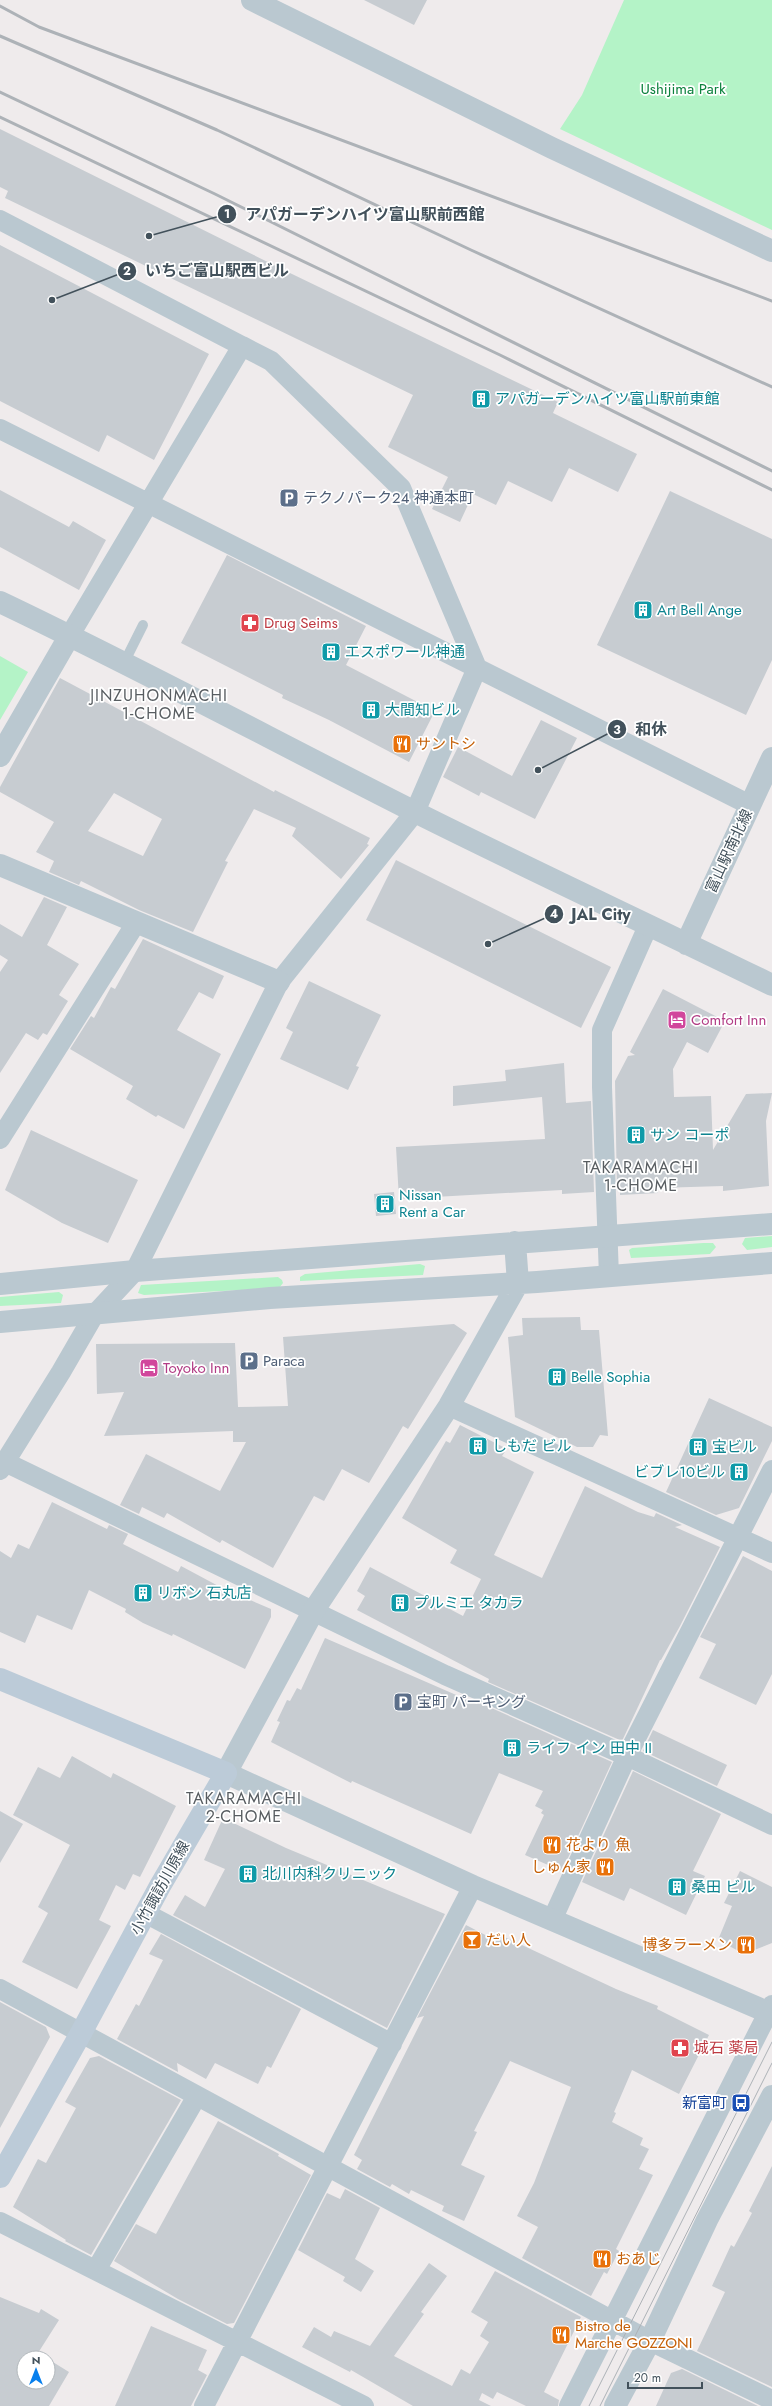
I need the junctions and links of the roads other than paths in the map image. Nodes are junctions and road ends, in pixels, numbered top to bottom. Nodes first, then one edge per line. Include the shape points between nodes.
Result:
1 (252, 0) edge
2 (0, 220) edge
3 (772, 251) edge
4 (242, 346) junction
5 (0, 430) edge
6 (149, 504) junction
7 (0, 602) edge
8 (143, 625) dead end
9 (70, 635) junction
10 (124, 663) junction
11 (477, 668) junction
12 (0, 756) edge
13 (772, 758) edge
14 (750, 805) junction
15 (415, 812) junction
16 (0, 865) edge
17 (136, 922) junction
18 (648, 926) junction
19 (686, 944) junction
20 (279, 982) junction
21 (772, 984) edge
22 (0, 1139) edge
23 (772, 1224) edge
24 (607, 1236) junction
25 (515, 1242) junction
26 (772, 1263) edge
27 (135, 1271) junction
28 (609, 1276) junction
29 (518, 1283) junction
30 (0, 1284) edge
31 (94, 1315) junction
32 (0, 1322) edge
33 (449, 1406) junction
34 (2, 1466) edge
35 (772, 1470) edge
36 (737, 1536) junction
37 (772, 1553) edge
38 (314, 1610) junction
39 (0, 1679) edge
40 (627, 1756) junction
41 (226, 1772) junction
42 (772, 1825) edge
43 (474, 1886) junction
44 (145, 1913) junction
45 (552, 1920) junction
46 (0, 1989) edge
47 (771, 2010) edge
48 (81, 2033) junction
49 (392, 2044) junction
50 (197, 2096) junction
51 (772, 2096) edge
52 (328, 2167) junction
53 (0, 2177) edge
54 (0, 2222) edge
55 (96, 2270) junction
56 (612, 2320) junction
57 (650, 2341) junction
58 (236, 2343) junction
59 (772, 2400) edge
60 (204, 2406) edge
61 (364, 2406) edge
62 (569, 2406) edge
63 (615, 2406) edge

1 - 3 street via 552,148
2 - 4 street
4 - 6 street via 170,480
4 - 11 street via 270,361 401,488
5 - 6 street
6 - 9 street
6 - 11 street
7 - 9 street
8 - 10 lane
9 - 10 street
9 - 12 street
10 - 15 street
11 - 14 street
11 - 15 street
13 - 14 street, 富山駅南北線
14 - 19 street, 富山駅南北線
15 - 18 street
15 - 20 street
16 - 17 street
17 - 20 street
17 - 22 street
18 - 19 street
18 - 24 street via 602,1030
19 - 21 street
20 - 27 street
23 - 24 street
24 - 25 street
24 - 28 street
25 - 27 street
25 - 29 street
26 - 28 street
27 - 30 street
27 - 31 street
28 - 29 street
29 - 31 street via 270,1298
29 - 33 street
31 - 32 street
31 - 34 street
33 - 36 street
33 - 38 street
34 - 38 street
35 - 36 street
36 - 37 street
36 - 40 street
38 - 40 street via 445,1675
38 - 41 street
39 - 41 main road
40 - 42 street
40 - 45 street
41 - 43 street
41 - 44 main road, 小竹諏訪川原線
43 - 45 street
43 - 49 street
44 - 48 main road, 小竹諏訪川原線
44 - 49 street
45 - 47 street
46 - 48 street
47 - 56 street
48 - 50 street
48 - 53 main road, 小竹諏訪川原線
49 - 52 street
50 - 52 street
50 - 55 street
51 - 57 street via 707,2220
52 - 56 street
52 - 58 street
54 - 55 street
55 - 58 street
56 - 57 street
56 - 62 street
57 - 59 street
57 - 63 street
58 - 60 street
58 - 61 street

